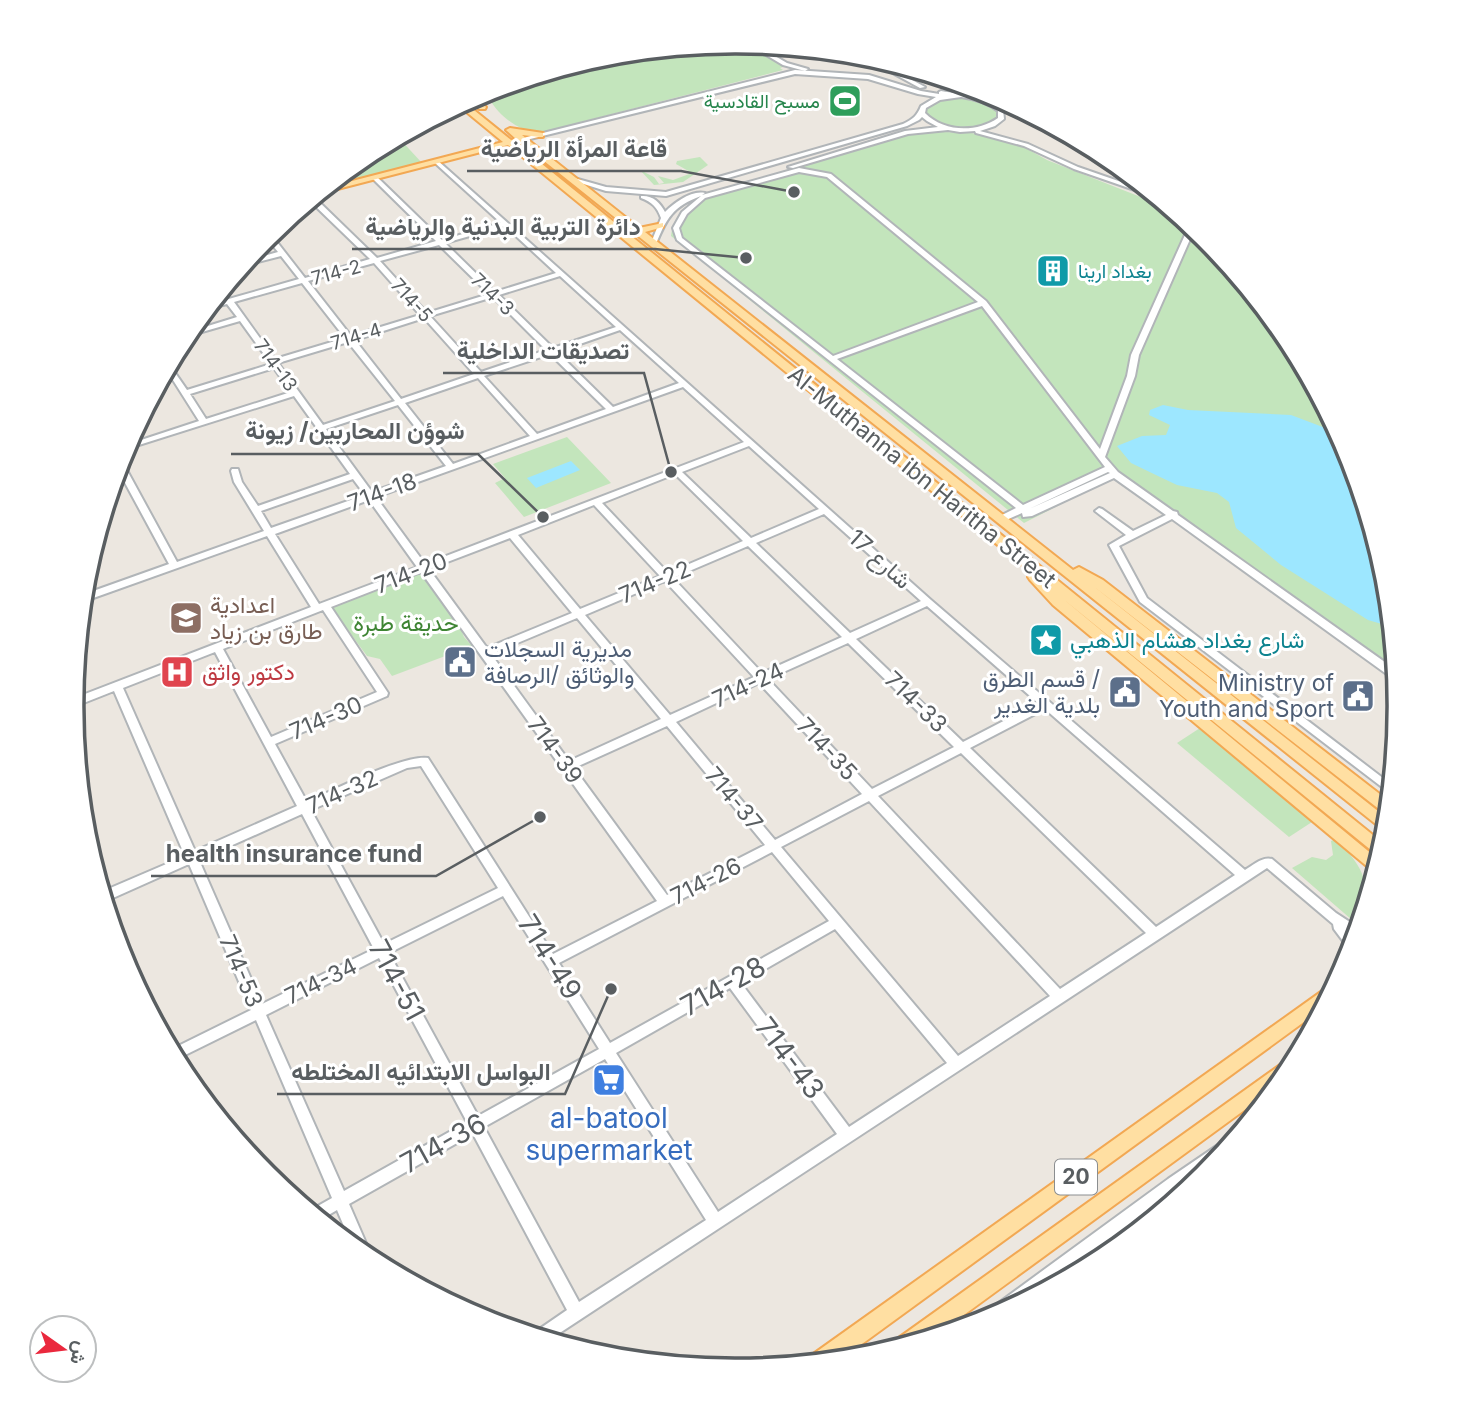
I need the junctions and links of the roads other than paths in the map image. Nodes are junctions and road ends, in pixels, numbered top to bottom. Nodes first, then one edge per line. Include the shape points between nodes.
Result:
1 (769, 56) edge
2 (786, 66) junction
3 (873, 69) edge
4 (807, 70) junction
5 (854, 75) junction
6 (899, 75) edge
7 (762, 78) junction
8 (914, 91) junction
9 (960, 96) junction
10 (965, 96) edge
11 (946, 97) junction
12 (481, 106) edge
13 (472, 110) edge
14 (921, 111) junction
15 (1001, 111) edge
16 (952, 128) junction
17 (962, 130) junction
18 (541, 136) junction
19 (517, 142) junction
20 (493, 148) junction
21 (437, 162) junction
22 (375, 178) junction
23 (574, 180) junction
24 (343, 186) edge
25 (1128, 186) edge
26 (625, 192) junction
27 (319, 206) edge
28 (662, 221) junction
29 (505, 224) junction
30 (639, 231) junction
31 (1187, 237) edge
32 (440, 242) junction
33 (654, 243) junction
34 (275, 245) edge
35 (282, 253) junction
36 (262, 259) edge
37 (376, 261) junction
38 (560, 274) junction
39 (303, 280) junction
40 (494, 294) junction
41 (229, 301) junction
42 (223, 303) edge
43 (983, 303) junction
44 (426, 315) junction
45 (242, 318) junction
46 (620, 328) junction
47 (204, 329) edge
48 (349, 338) junction
49 (552, 351) junction
50 (831, 359) junction
51 (275, 364) junction
52 (174, 375) edge
53 (477, 376) junction
54 (682, 385) junction
55 (185, 393) junction
56 (296, 393) junction
57 (400, 402) junction
58 (612, 410) junction
59 (204, 422) junction
60 (322, 428) junction
61 (535, 438) junction
62 (751, 442) junction
63 (139, 443) edge
64 (1101, 457) junction
65 (451, 467) junction
66 (235, 471) dead end
67 (676, 471) junction
68 (1112, 471) junction
69 (356, 475) junction
70 (126, 476) edge
71 (371, 496) junction
72 (596, 502) junction
73 (256, 510) junction
74 (826, 510) junction
75 (1026, 511) junction
76 (1099, 511) dead end
77 (1174, 514) junction
78 (1004, 521) junction
79 (270, 532) junction
80 (512, 534) junction
81 (995, 535) junction
82 (1132, 535) junction
83 (1024, 537) junction
84 (750, 542) junction
85 (175, 566) junction
86 (424, 568) junction
87 (666, 577) junction
88 (93, 595) edge
89 (928, 602) junction
90 (321, 607) junction
91 (579, 614) junction
92 (849, 638) junction
93 (218, 647) junction
94 (485, 653) junction
95 (1386, 667) edge
96 (761, 678) junction
97 (117, 686) junction
98 (84, 698) edge
99 (1046, 704) junction
100 (669, 721) junction
101 (269, 743) junction
102 (963, 748) junction
103 (428, 764) joint
104 (567, 767) junction
105 (1383, 784) edge
106 (870, 795) junction
107 (1380, 802) edge
108 (304, 808) junction
109 (1377, 819) edge
110 (774, 846) junction
111 (1369, 857) edge
112 (191, 858) junction
113 (1369, 858) edge
114 (1244, 876) junction
115 (506, 888) junction
116 (111, 893) edge
117 (665, 902) junction
118 (1332, 917) junction
119 (837, 922) junction
120 (1348, 927) edge
121 (1156, 934) junction
122 (1346, 935) edge
123 (382, 951) junction
124 (552, 961) junction
125 (733, 981) junction
126 (1059, 997) junction
127 (1314, 1005) edge
128 (258, 1012) junction
129 (183, 1050) edge
130 (608, 1051) junction
131 (956, 1064) junction
132 (1267, 1083) edge
133 (476, 1125) junction
134 (847, 1136) junction
135 (341, 1201) junction
136 (1155, 1204) edge
137 (323, 1210) edge
138 (716, 1222) junction
139 (356, 1236) edge
140 (1053, 1275) edge
141 (577, 1313) junction
142 (934, 1326) edge
143 (550, 1331) edge
144 (836, 1349) edge

1 - 2 street
2 - 4 street
2 - 7 street
3 - 5 street
4 - 5 street
4 - 7 street
5 - 8 street
6 - 9 street via 925,89
7 - 18 street
8 - 11 street
8 - 14 street
9 - 10 street
9 - 11 street
11 - 14 street via 929,102
12 - 19 main road, Al-Muthanna ibn Haritha Street
13 - 19 main road, Al-Muthanna ibn Haritha Street
14 - 16 street via 931,122
14 - 26 street via 905,125 684,190
15 - 17 street via 1002,119 991,126
16 - 17 street
16 - 28 street via 907,132 691,197 679,202
17 - 25 street via 1015,141
18 - 19 main road
18 - 19 main road
19 - 20 main road
19 - 20 main road
19 - 23 main road, Al-Muthanna ibn Haritha Street
19 - 81 main road, Al-Muthanna ibn Haritha Street
20 - 21 main road
21 - 22 main road
21 - 29 street, شارع 17
22 - 24 main road
22 - 32 street, 714-3
23 - 26 street
23 - 30 main road, Al-Muthanna ibn Haritha Street
26 - 28 street via 655,202 662,209
27 - 37 street, 714-5
28 - 30 main road
28 - 33 street
29 - 32 street, 714-2
29 - 38 street, شارع 17
30 - 33 main road, Al-Muthanna ibn Haritha Street
31 - 64 street via 1135,355
32 - 37 street, 714-2
32 - 40 street, 714-3
33 - 78 main road, Al-Muthanna ibn Haritha Street
34 - 35 street
35 - 36 street
35 - 39 street
37 - 39 street, 714-2
37 - 44 street, 714-5
38 - 40 street, 714-4
38 - 46 street, شارع 17
39 - 41 street, 714-2
39 - 48 street
40 - 44 street, 714-4
40 - 49 street, 714-3
41 - 42 street, 714-2
41 - 45 street, 714-13
43 - 50 street
43 - 50 street via 824,173 799,170 697,201 684,213 676,229 679,239
43 - 64 street
44 - 48 street, 714-4
44 - 53 street, 714-5
45 - 47 street
45 - 51 street, 714-13
46 - 49 street
46 - 54 street, شارع 17
48 - 51 street, 714-4
48 - 57 street
49 - 53 street
49 - 58 street, 714-3
50 - 75 street
51 - 55 street, 714-4
51 - 56 street, 714-13
52 - 55 street
53 - 57 street
53 - 61 street, 714-5
54 - 58 street, 714-18
54 - 62 street, شارع 17
55 - 59 street
56 - 59 street
56 - 60 street, 714-13
57 - 60 street
57 - 65 street
58 - 61 street, 714-18
59 - 63 street
60 - 69 street, 714-13
61 - 65 street, 714-18
62 - 67 street, 714-20
62 - 74 street, شارع 17
64 - 68 street
65 - 71 street, 714-18
66 - 73 street
67 - 72 street, 714-20
67 - 84 street, 714-33
68 - 75 street
68 - 77 street
69 - 71 street, 714-13
69 - 73 street
70 - 85 street
71 - 79 street, 714-18
71 - 86 street, 714-39
72 - 80 street, 714-20
72 - 87 street, 714-35
73 - 79 street
74 - 84 street, 714-22
74 - 89 street, شارع 17
75 - 78 street
76 - 82 street
77 - 82 street
77 - 95 street
78 - 83 main road, Al-Muthanna ibn Haritha Street
79 - 85 street, 714-18
79 - 90 street
80 - 86 street, 714-20
80 - 91 street, 714-37
81 - 111 main road, Al-Muthanna ibn Haritha Street via 1279,767
81 - 113 main road via 1058,602
82 - 105 street via 1114,545 1143,600
83 - 107 main road via 1098,583
83 - 109 main road, Al-Muthanna ibn Haritha Street
84 - 87 street, 714-22
84 - 92 street, 714-33
85 - 88 street, 714-18
86 - 90 street, 714-20
86 - 94 street, 714-39
87 - 91 street, 714-22
87 - 96 street, 714-35
89 - 92 street, 714-24
89 - 99 street, شارع 17
90 - 93 street, 714-20
90 - 101 street, 714-30 via 383,693
91 - 94 street, 714-22
91 - 100 street, 714-37
92 - 96 street, 714-24
92 - 102 street, 714-33
93 - 97 street, 714-20
93 - 101 street, 714-51
94 - 104 street, 714-39
96 - 100 street, 714-24
96 - 106 street, 714-35
97 - 98 street, 714-20
97 - 112 street, 714-53
99 - 102 street, 714-26
99 - 114 street, شارع 17
100 - 104 street, 714-24
100 - 110 street, 714-37
101 - 108 street, 714-51
102 - 106 street, 714-26
102 - 121 street, 714-33
103 - 108 street, 714-32 via 405,764
103 - 115 street, 714-49
104 - 117 street, 714-39
106 - 110 street, 714-26
106 - 126 street, 714-35
108 - 112 street, 714-32
108 - 123 street, 714-51
110 - 117 street, 714-26
110 - 119 street, 714-37
112 - 116 street, 714-32
112 - 128 street, 714-53
114 - 118 street via 1268,862
114 - 121 street
115 - 123 street, 714-34
115 - 124 street, 714-49
117 - 124 street, 714-26
118 - 120 street
118 - 122 street
119 - 125 street, 714-28
119 - 131 street, 714-37
121 - 126 street
123 - 128 street, 714-34
123 - 133 street, 714-51
124 - 130 street, 714-49
125 - 130 street, 714-28
125 - 134 street, 714-43
126 - 131 street
127 - 144 main road, 20
128 - 129 street, 714-34
128 - 135 street, 714-53
130 - 133 street, 714-36
130 - 138 street, 714-49
131 - 134 street
132 - 142 main road, 20
133 - 135 street, 714-36
133 - 141 street, 714-51
134 - 138 street
135 - 137 street, 714-36
135 - 139 street, 714-53
136 - 140 street
138 - 141 street
141 - 143 street

